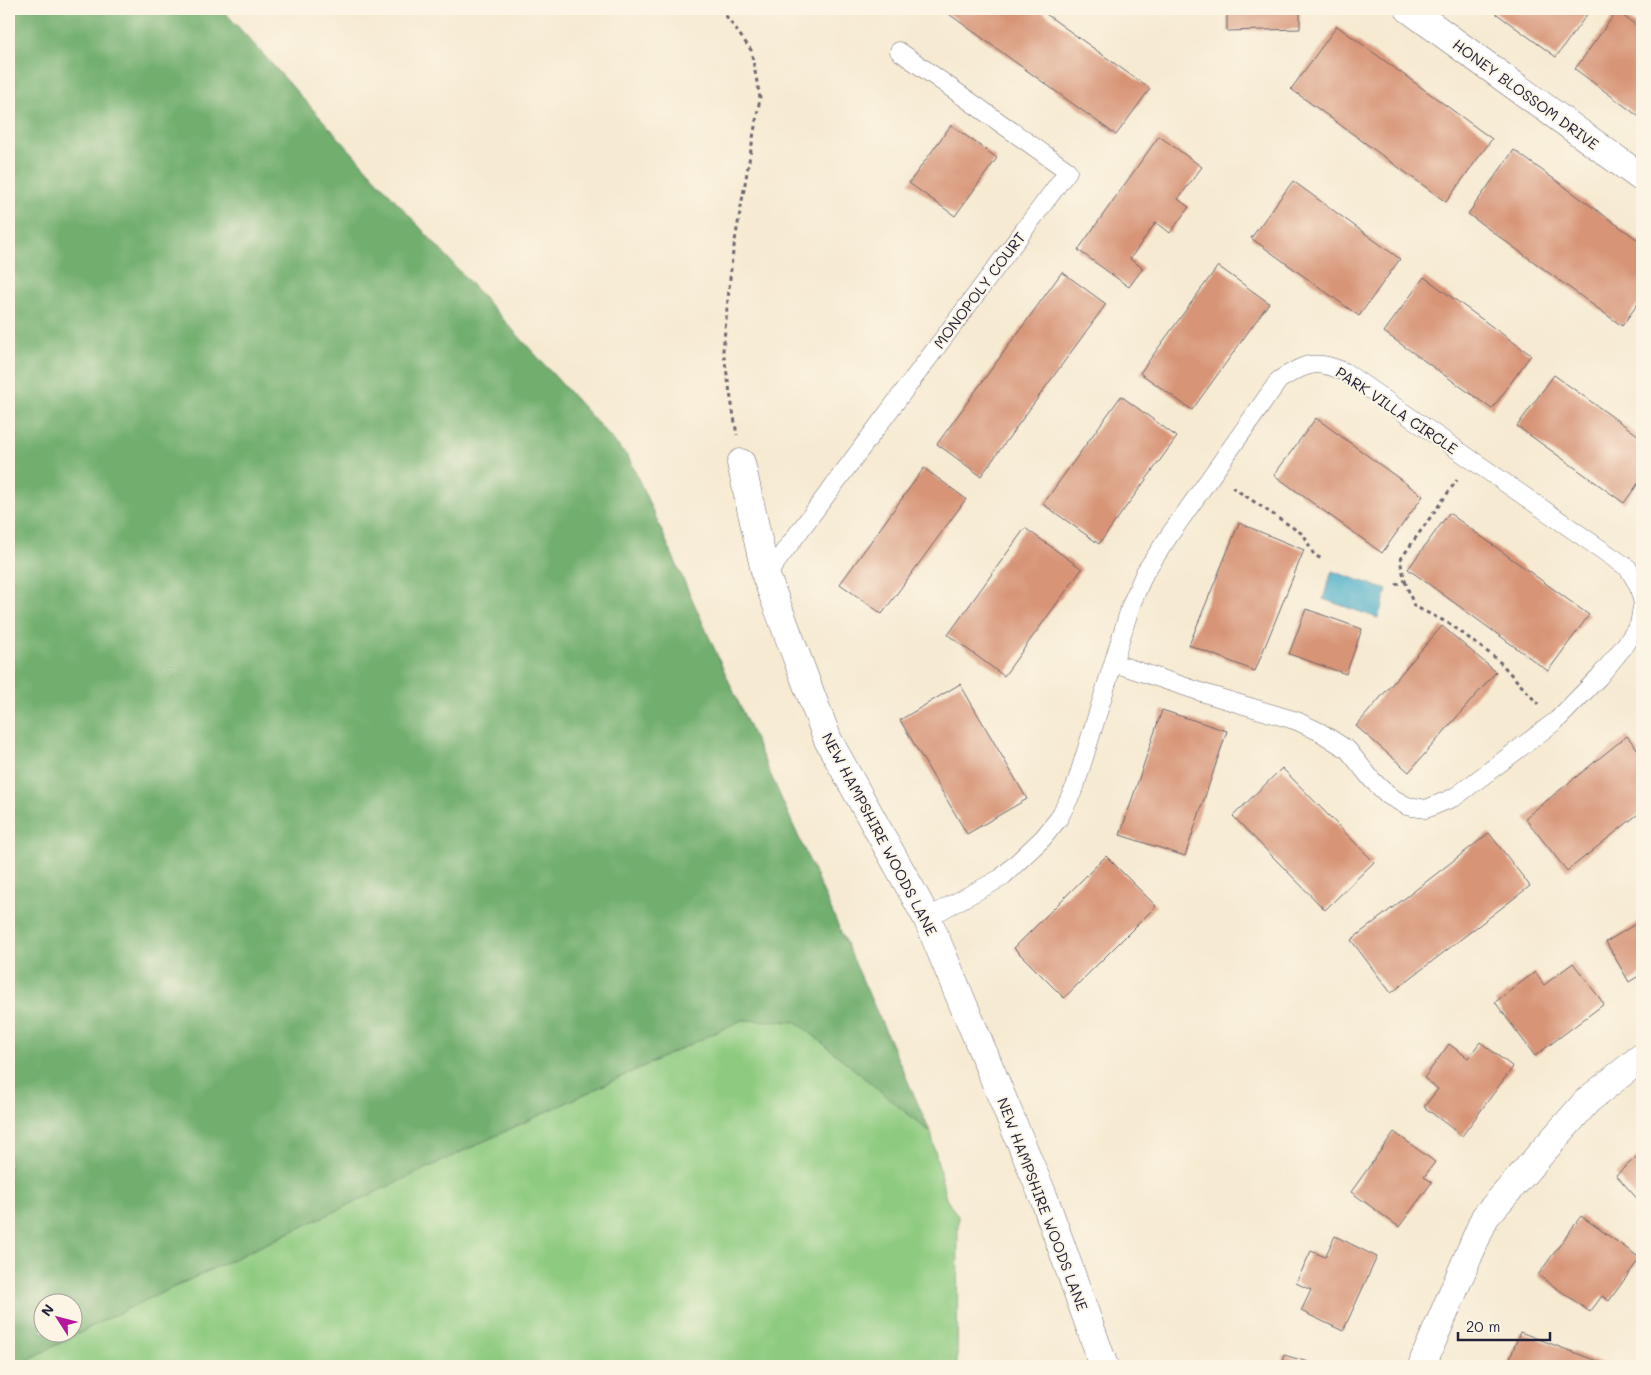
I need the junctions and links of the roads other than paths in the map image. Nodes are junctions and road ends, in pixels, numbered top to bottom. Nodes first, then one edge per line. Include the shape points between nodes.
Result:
1 (1409, 9) edge
2 (899, 51) dead end
3 (1642, 178) edge
4 (741, 462) road end
5 (766, 576) junction
6 (1642, 600) edge
7 (1642, 607) edge
8 (1114, 663) junction
9 (927, 918) junction
10 (1642, 1057) edge
11 (1104, 1366) edge
12 (1423, 1366) edge

1 - 3 street, HONEY BLOSSOM DRIVE
2 - 5 lane, MONOPOLY COURT via 1068,171
4 - 5 street, NEW HAMPSHIRE WOODS LANE
5 - 9 street, NEW HAMPSHIRE WOODS LANE via 828,740
6 - 8 lane, PARK VILLA CIRCLE via 1628,568 1345,372 1328,365 1312,365 1299,368 1279,380 1145,572 1131,605
7 - 8 lane via 1639,625 1626,644 1554,723 1455,797 1426,809 1407,806 1389,796 1348,750 1297,721
8 - 9 lane, PARK VILLA CIRCLE via 1075,787 1059,818 1001,878
9 - 11 street, NEW HAMPSHIRE WOODS LANE via 1044,1198
10 - 12 street via 1588,1100 1484,1216

